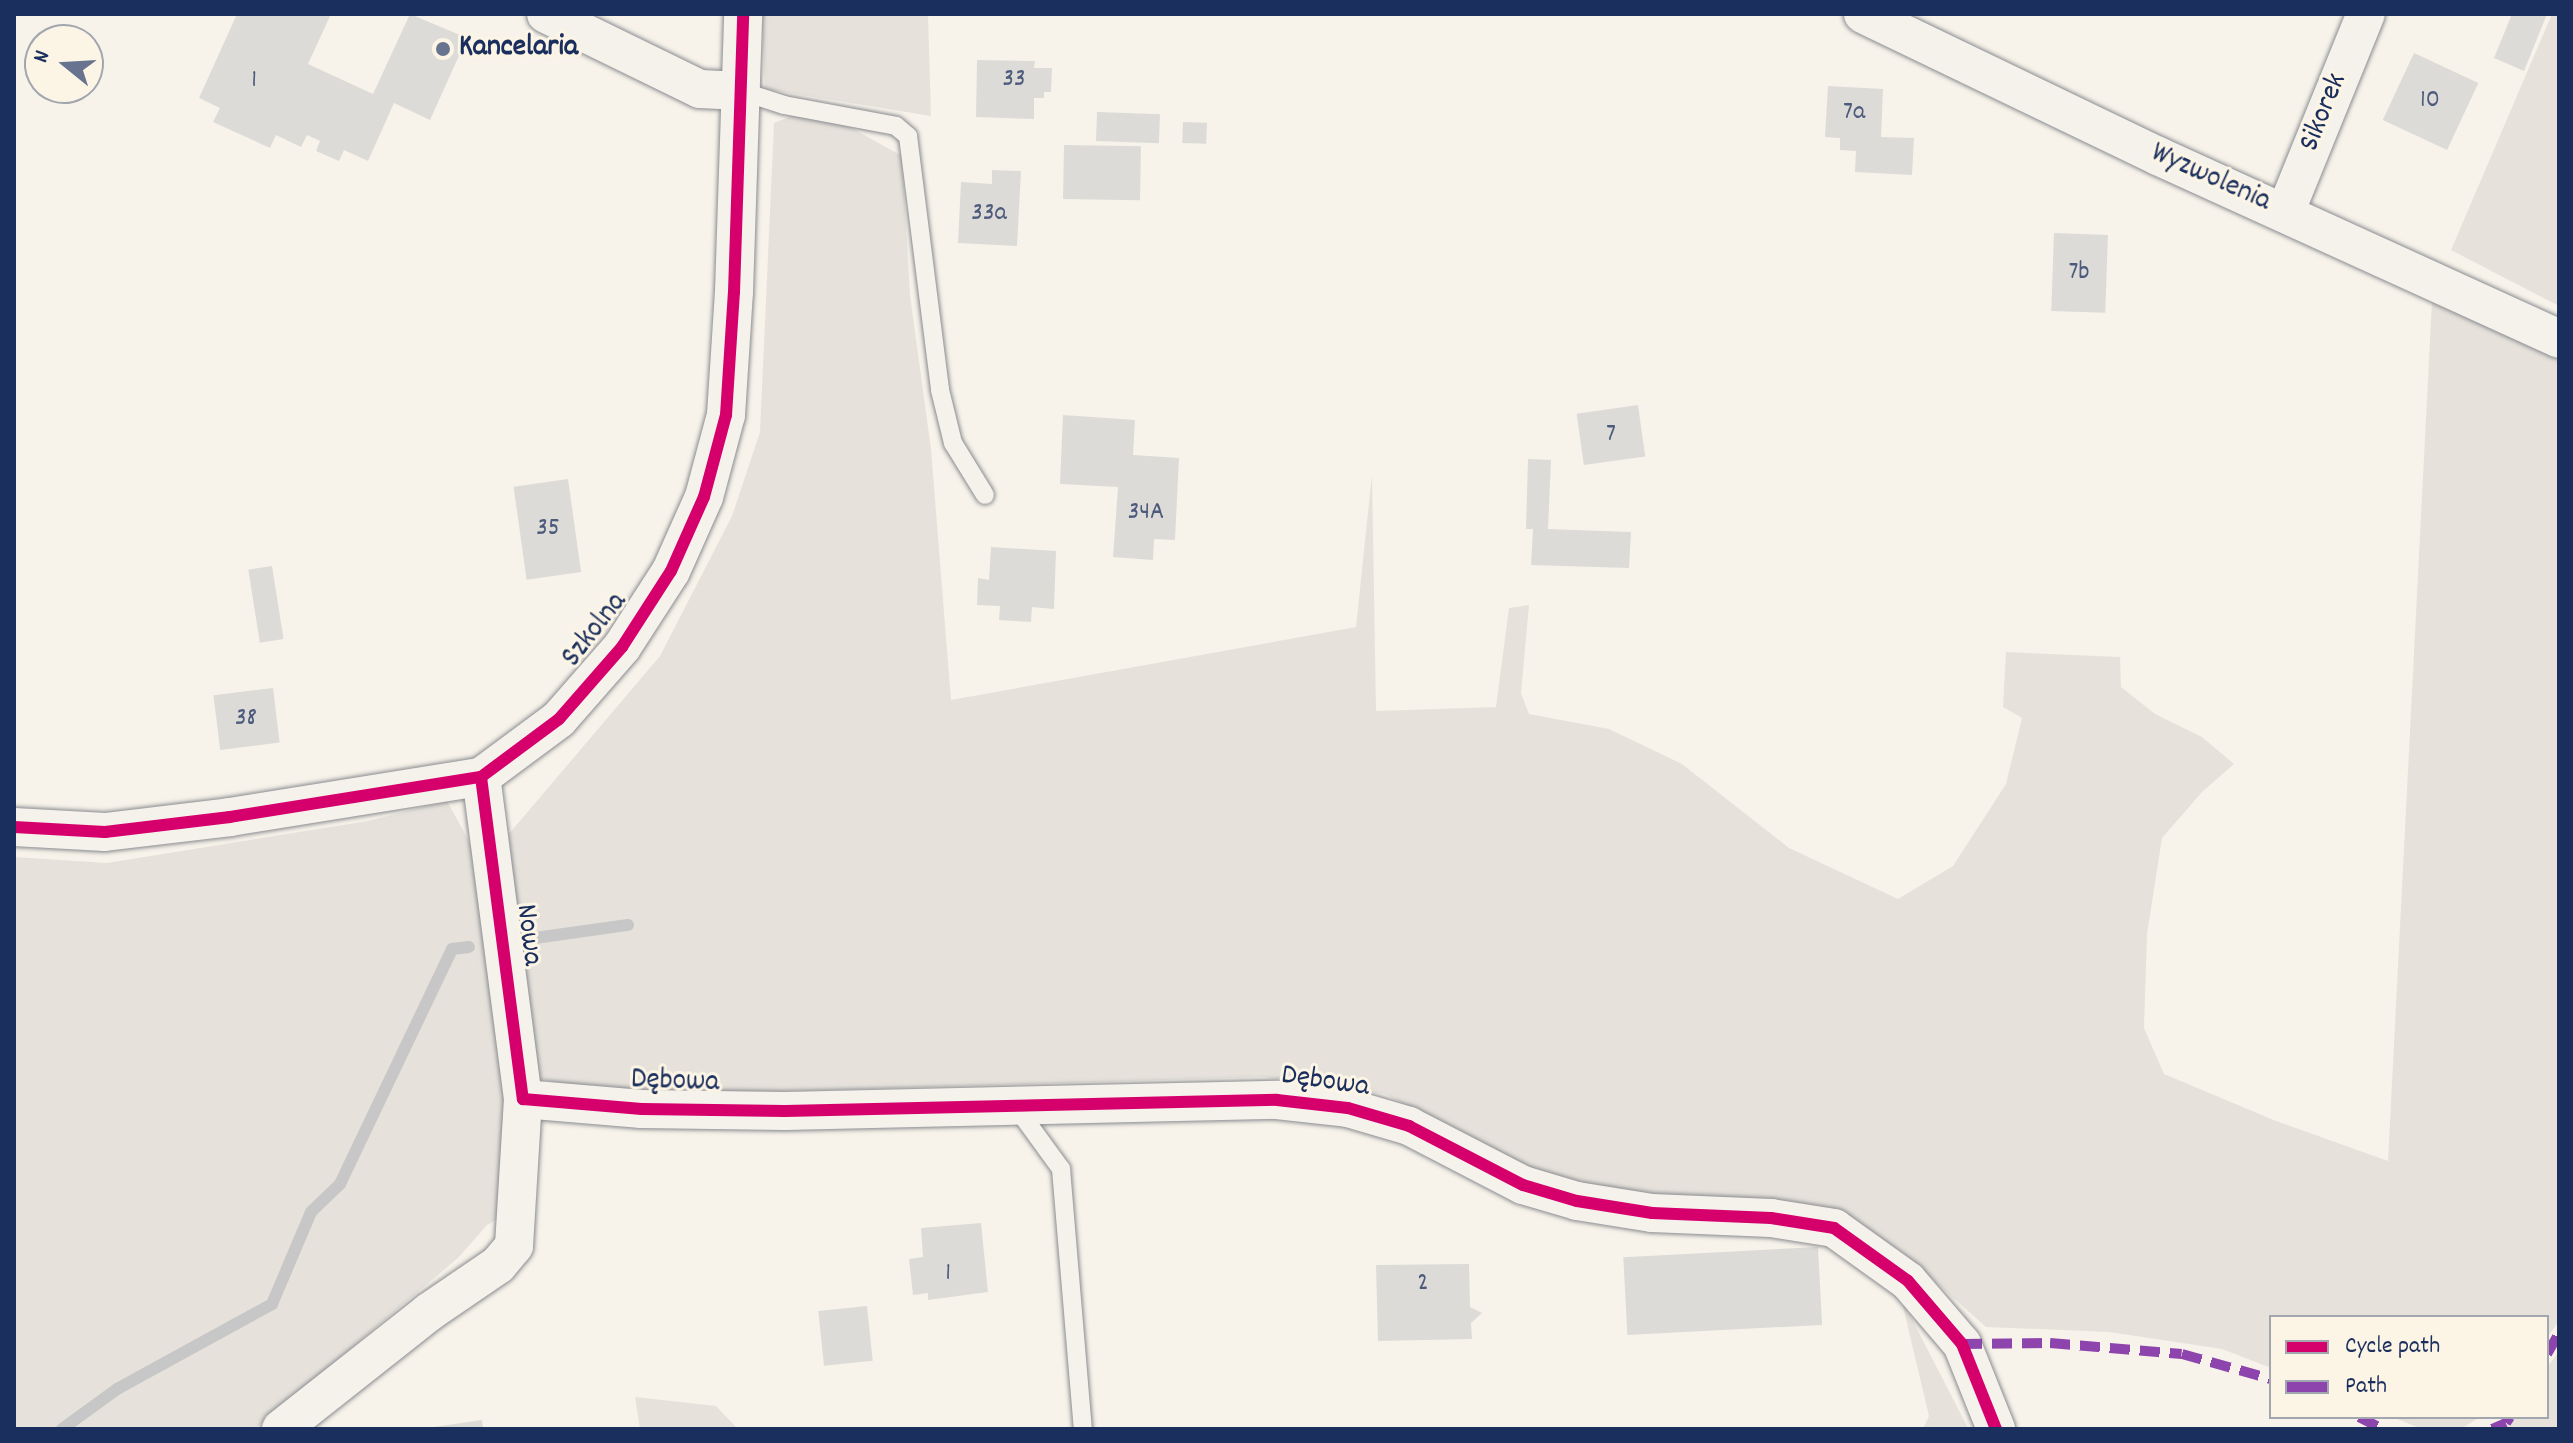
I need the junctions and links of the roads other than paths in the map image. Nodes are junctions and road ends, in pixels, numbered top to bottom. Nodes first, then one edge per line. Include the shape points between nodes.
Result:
1 (546, 14) edge
2 (743, 14) edge
3 (1863, 14) edge
4 (2366, 14) edge
5 (741, 91) junction
6 (2285, 213) junction
7 (2559, 339) edge
8 (985, 495) dead end
9 (481, 777) junction
10 (14, 827) edge
11 (523, 1099) junction
12 (1014, 1104) junction
13 (281, 1429) edge
14 (1083, 1429) edge
15 (1996, 1429) edge

1 - 5 street via 700,89
2 - 5 street, Szkolna
3 - 6 street, Wyzwolenia
4 - 6 street, Sikorek
5 - 8 lane via 784,105 896,126 908,136 940,390 953,443
5 - 9 street, Szkolna via 726,415 704,497 671,571 622,647 559,719
6 - 7 street, Wyzwolenia
9 - 10 street, Szkolna via 105,832
9 - 11 street, Nowa
11 - 12 street, Dębowa via 642,1109 785,1111
11 - 13 street, Nowa via 514,1246 498,1265 429,1312
12 - 14 lane via 1061,1169
12 - 15 street, Dębowa via 1277,1100 1348,1108 1409,1126 1523,1185 1577,1201 1652,1213 1771,1218 1834,1228 1908,1281 1962,1344

